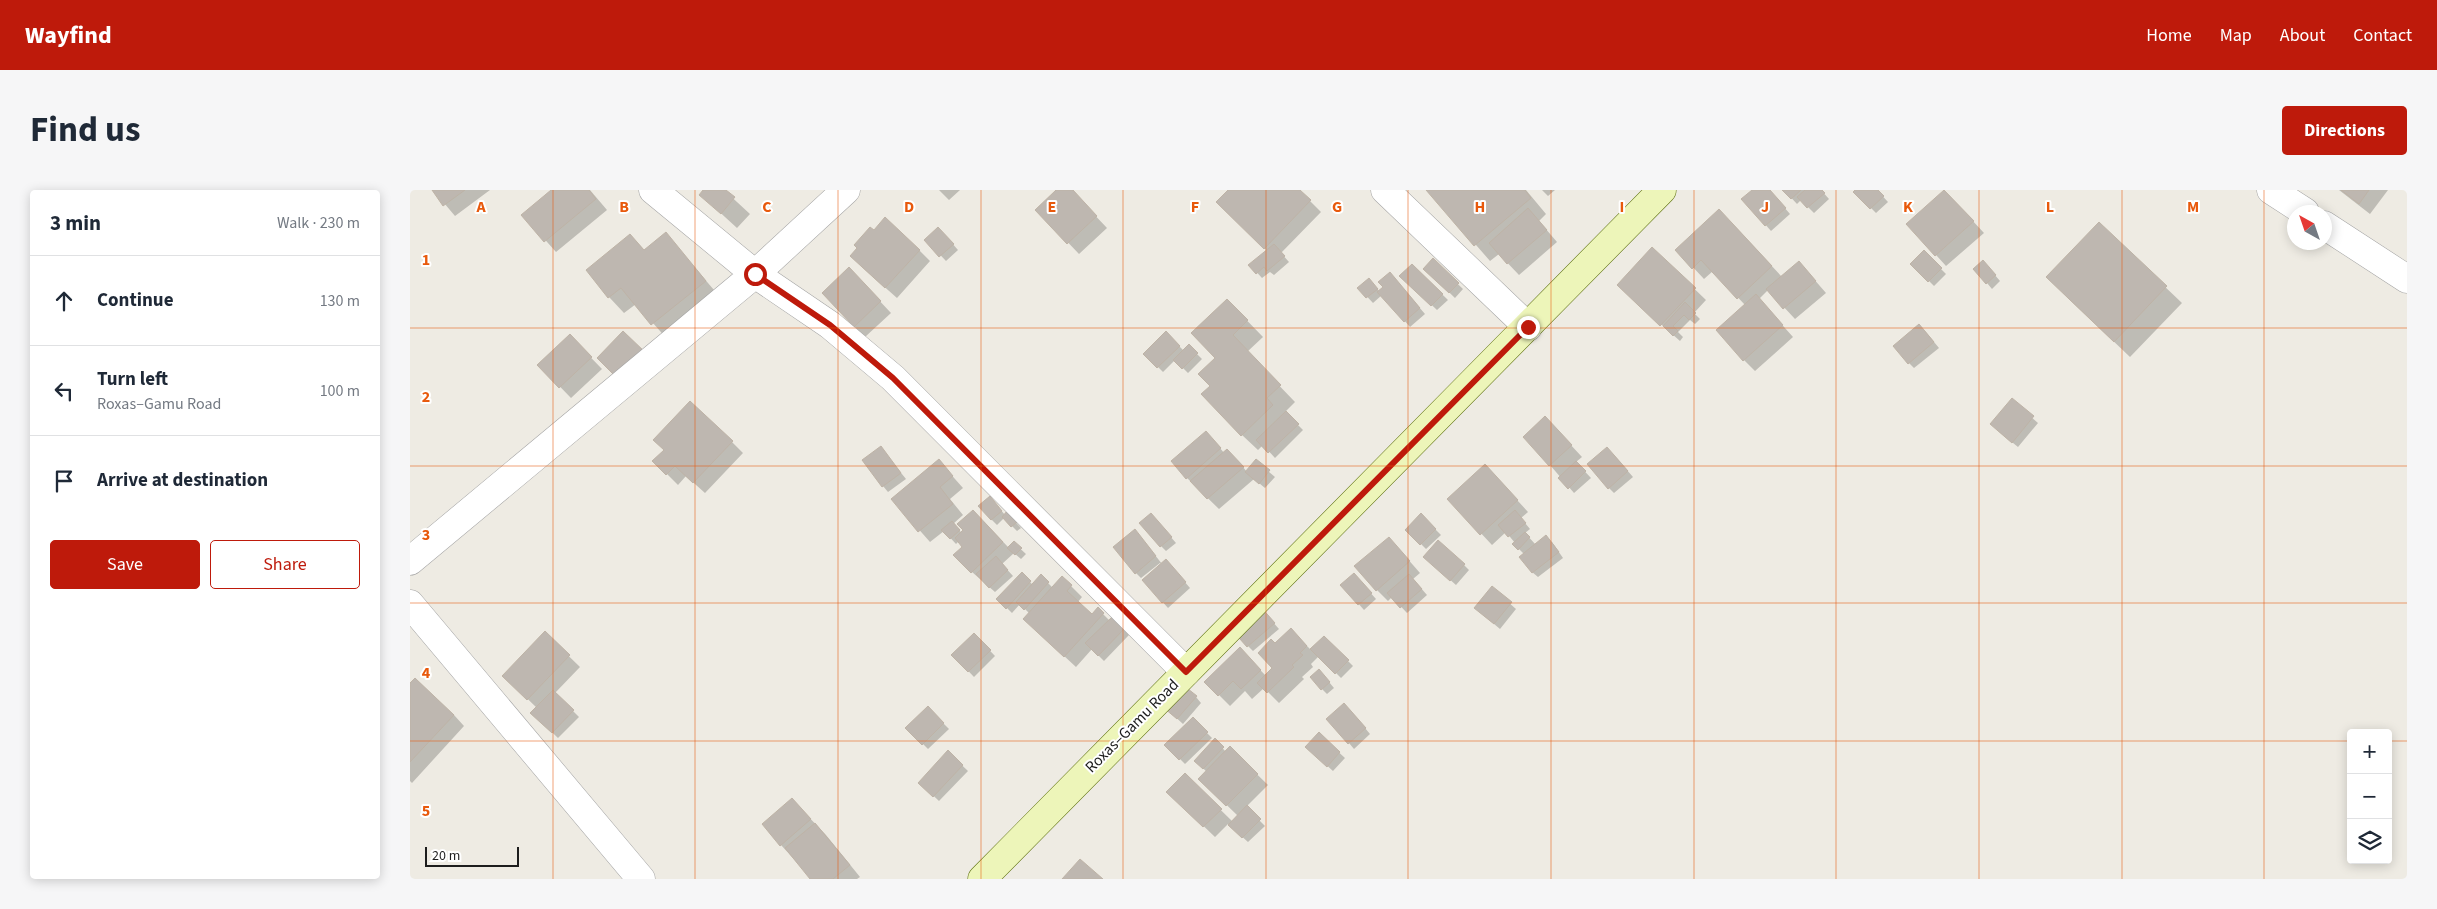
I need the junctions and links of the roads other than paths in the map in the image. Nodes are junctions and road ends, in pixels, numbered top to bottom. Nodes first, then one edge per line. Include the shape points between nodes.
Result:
1 (653, 190) edge
2 (846, 190) edge
3 (1385, 190) edge
4 (1662, 190) edge
5 (2271, 190) edge
6 (2294, 205) edge
7 (2332, 230) edge
8 (755, 274) junction
9 (2407, 279) edge
10 (1528, 327) junction
11 (410, 561) edge
12 (410, 604) edge
13 (1186, 672) junction
14 (641, 879) edge
15 (982, 879) edge

1 - 8 street
2 - 8 street
3 - 10 street
4 - 10 main road, Roxas–Gamu Road
5 - 6 street
7 - 9 street
8 - 11 street
8 - 13 street via 830,325 893,378
10 - 13 main road, Roxas–Gamu Road
12 - 14 street
13 - 15 main road, Roxas–Gamu Road

